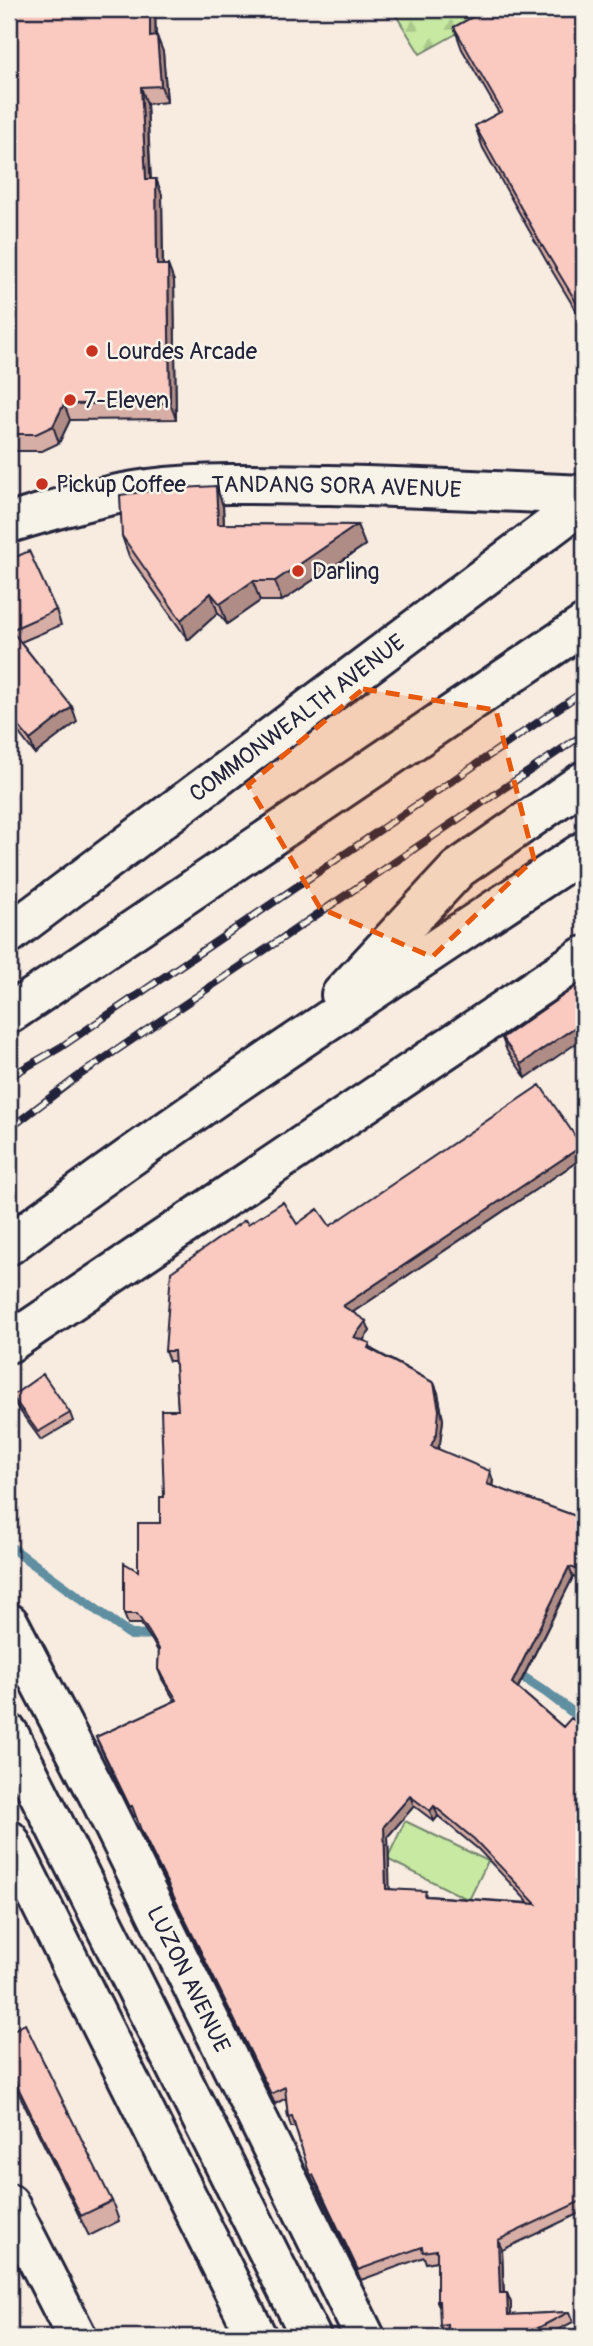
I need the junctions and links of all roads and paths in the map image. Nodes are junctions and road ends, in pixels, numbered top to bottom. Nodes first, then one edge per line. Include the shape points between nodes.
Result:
1 (584, 495) edge
2 (584, 502) edge
3 (9, 523) edge
4 (584, 625) edge
5 (584, 781) edge
6 (584, 851) edge
7 (9, 934) edge
8 (584, 956) edge
9 (9, 1014) edge
10 (299, 1040) junction
11 (9, 1245) edge
12 (9, 1343) edge
13 (11, 1629) edge
14 (9, 1734) edge
15 (9, 1840) edge
16 (10, 2207) edge
17 (77, 2337) edge
18 (257, 2337) edge
19 (311, 2337) edge
20 (365, 2337) edge

1 - 3 main road, TANDANG SORA AVENUE via 341,485 210,485 147,489
2 - 7 main road, COMMONWEALTH AVENUE
4 - 9 main road
5 - 10 main road via 458,869
6 - 10 main road
8 - 12 main road
10 - 11 main road
13 - 20 main road, LUZON AVENUE via 102,1802
14 - 19 main road
15 - 18 main road
16 - 17 main road

